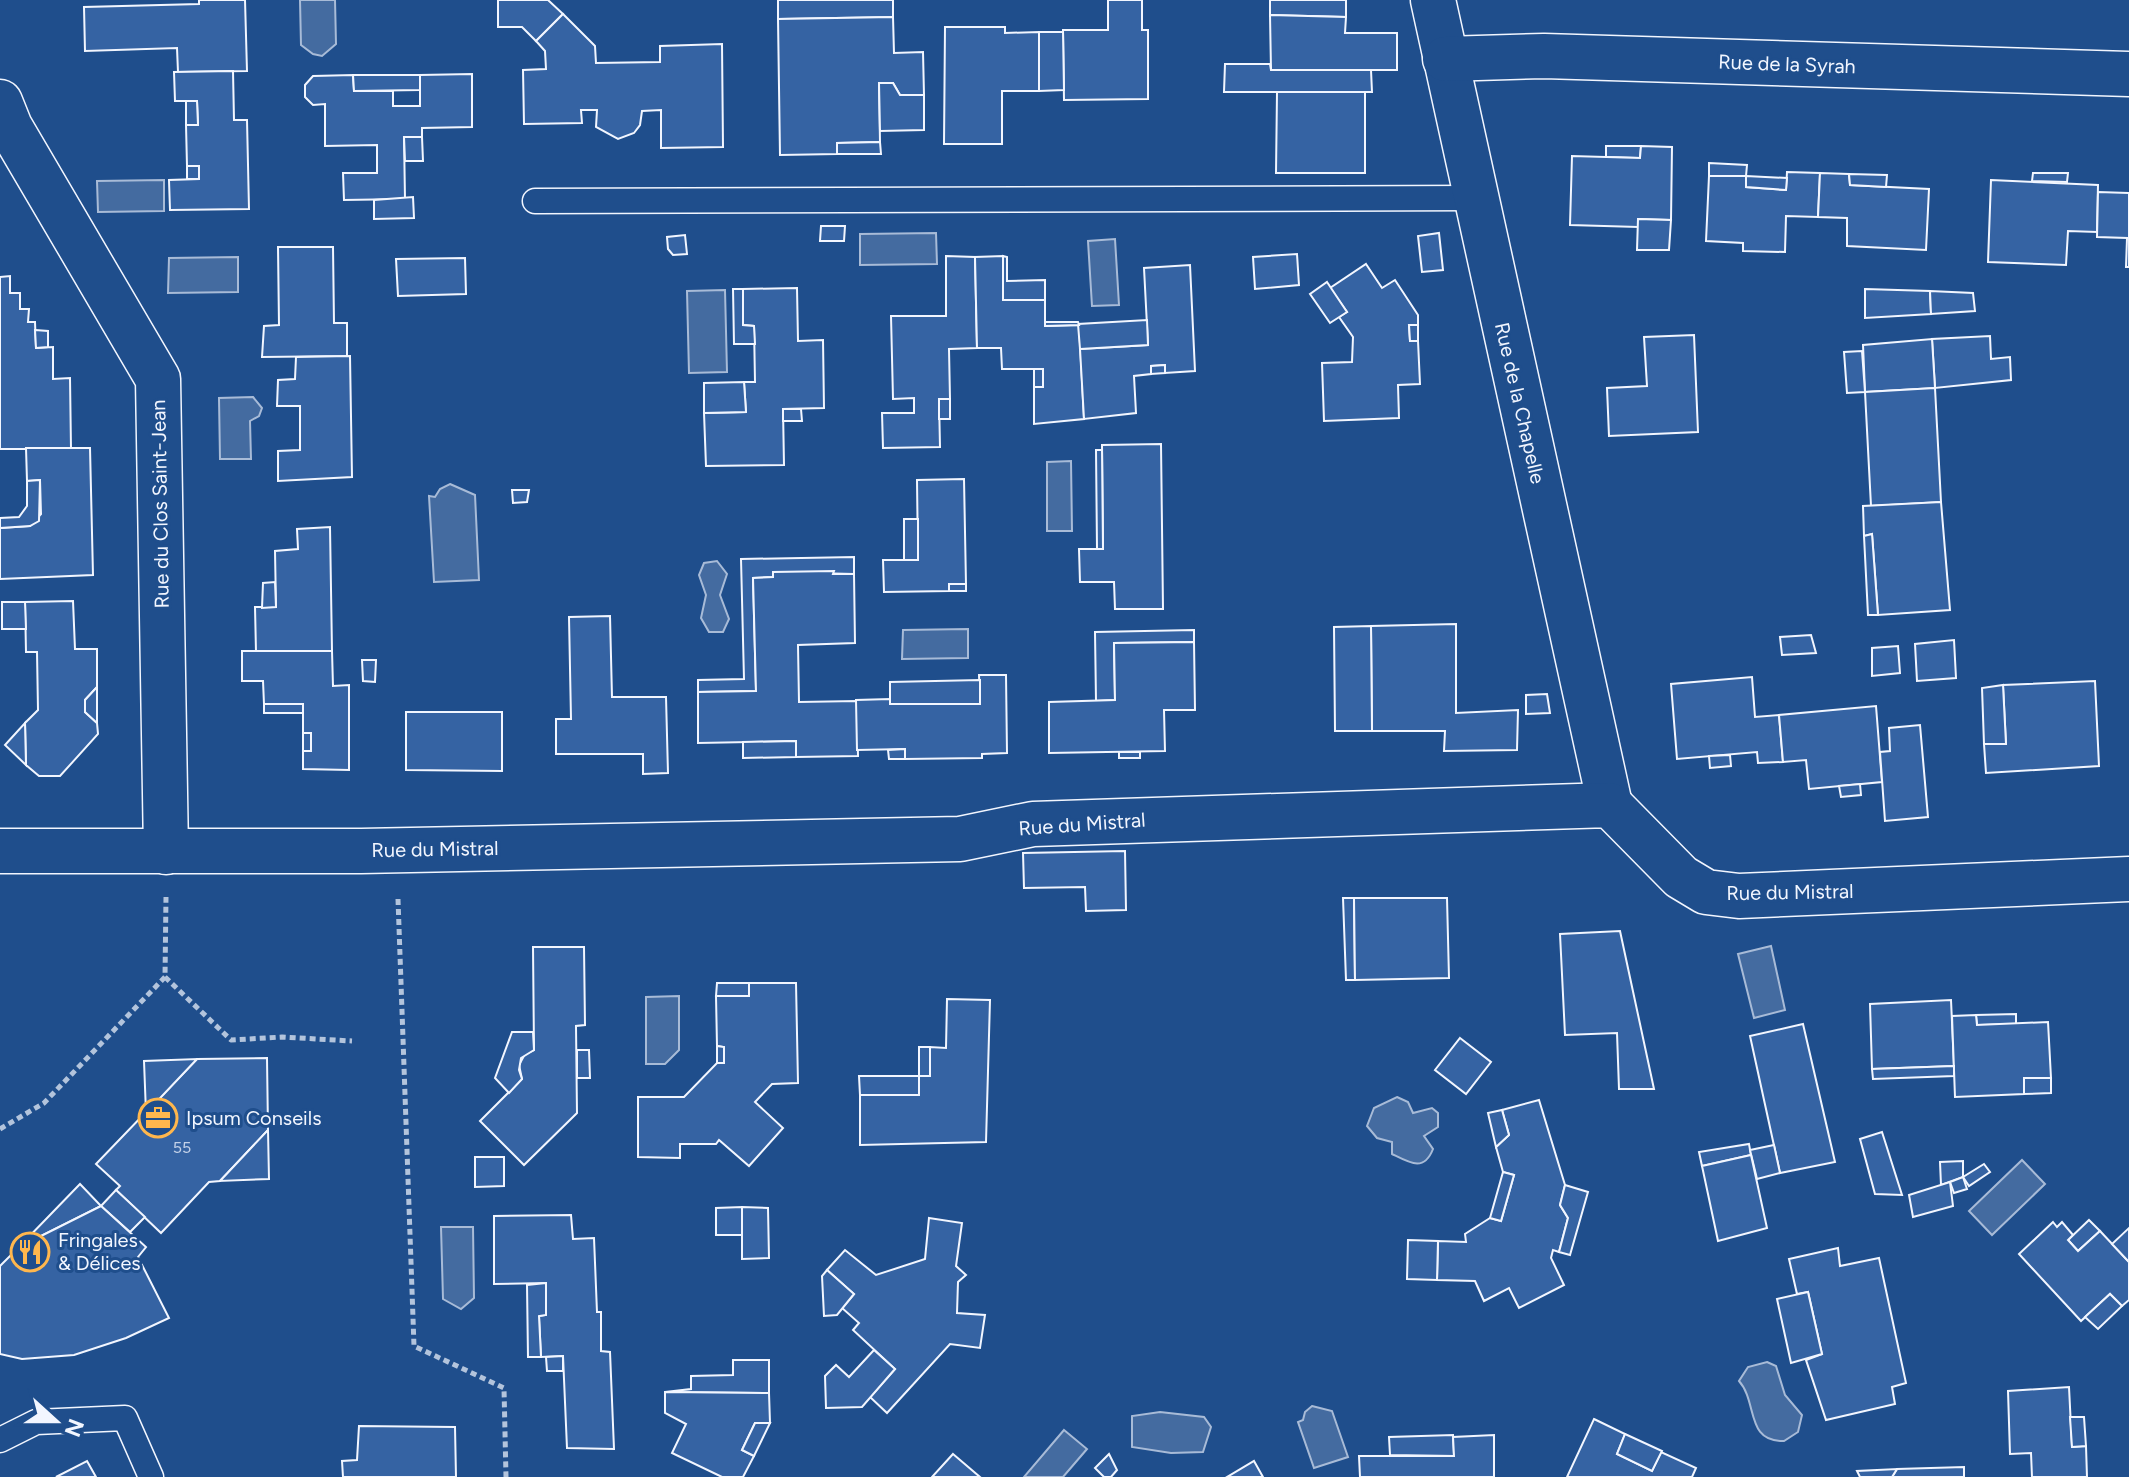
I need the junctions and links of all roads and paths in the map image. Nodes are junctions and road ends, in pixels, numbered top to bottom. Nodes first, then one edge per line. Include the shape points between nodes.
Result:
1 (1433, 0) edge
2 (1445, 59) junction
3 (2129, 74) edge
4 (0, 102) edge
5 (1475, 198) junction
6 (535, 201) dead end
7 (1610, 805) junction
8 (397, 850) junction
9 (0, 851) edge
10 (166, 852) junction
11 (2129, 879) edge
12 (165, 977) junction
13 (352, 1041) dead end
14 (0, 1129) edge
15 (0, 1440) edge
16 (151, 1477) edge
17 (506, 1477) edge

1 - 2 street, Rue de la Chapelle
2 - 3 street, Rue de la Syrah via 1544,56
2 - 5 street, Rue de la Chapelle
4 - 10 street, Rue du Clos Saint-Jean via 158,379
5 - 6 lane
5 - 7 street, Rue de la Chapelle
7 - 8 street, Rue du Mistral via 1033,824 960,839
7 - 11 street, Rue du Mistral via 1681,877 1706,892 1739,896
8 - 10 street, Rue du Mistral
8 - 17 path via 414,1346 504,1388
9 - 10 street, Rue du Mistral
10 - 12 path
12 - 13 path via 231,1040
12 - 14 path via 44,1103
15 - 16 lane via 36,1422 125,1418

